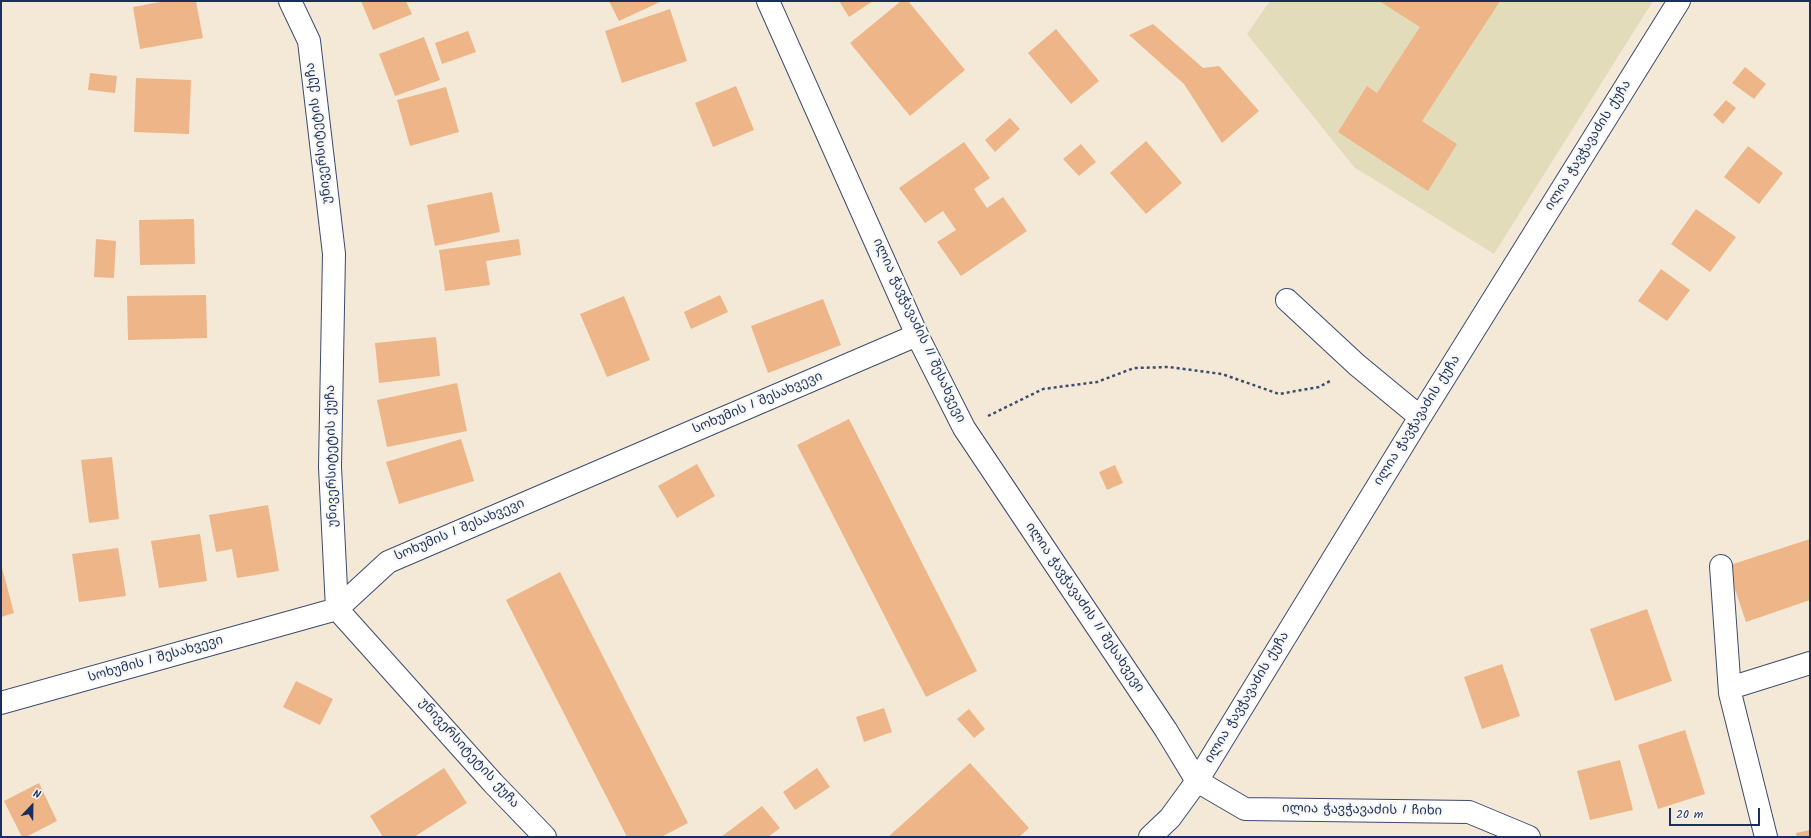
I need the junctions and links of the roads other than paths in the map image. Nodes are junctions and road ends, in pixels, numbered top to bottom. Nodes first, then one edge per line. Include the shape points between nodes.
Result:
1 (290, 1) edge
2 (768, 1) edge
3 (1679, 1) edge
4 (1286, 300) dead end
5 (917, 336) junction
6 (1420, 418) junction
7 (1721, 566) dead end
8 (337, 609) junction
9 (1810, 663) edge
10 (1730, 688) junction
11 (1, 703) edge
12 (1197, 781) junction
13 (545, 837) edge
14 (1150, 837) edge
15 (1529, 837) edge
16 (1766, 837) edge

1 - 8 street, უნივერსიტეტის ქუჩა via 309,41 334,254 330,467
2 - 5 street, ილია ჭავჭავაძის II შესახვევი
3 - 6 street, ილია ჭავჭავაძის ქუჩა
4 - 6 street
5 - 8 street, სოხუმის I შესახვევი via 388,562
5 - 12 street, ილია ჭავჭავაძის II შესახვევი via 964,428 1166,730
6 - 12 street, ილია ჭავჭავაძის ქუჩა
7 - 10 street
8 - 11 street, სოხუმის I შესახვევი
8 - 13 street, უნივერსიტეტის ქუჩა via 493,783
9 - 10 street
10 - 16 street
12 - 14 street, ილია ჭავჭავაძის ქუჩა via 1170,818
12 - 15 street, ილია ჭავჭავაძის I ჩიხი via 1245,809 1469,812

